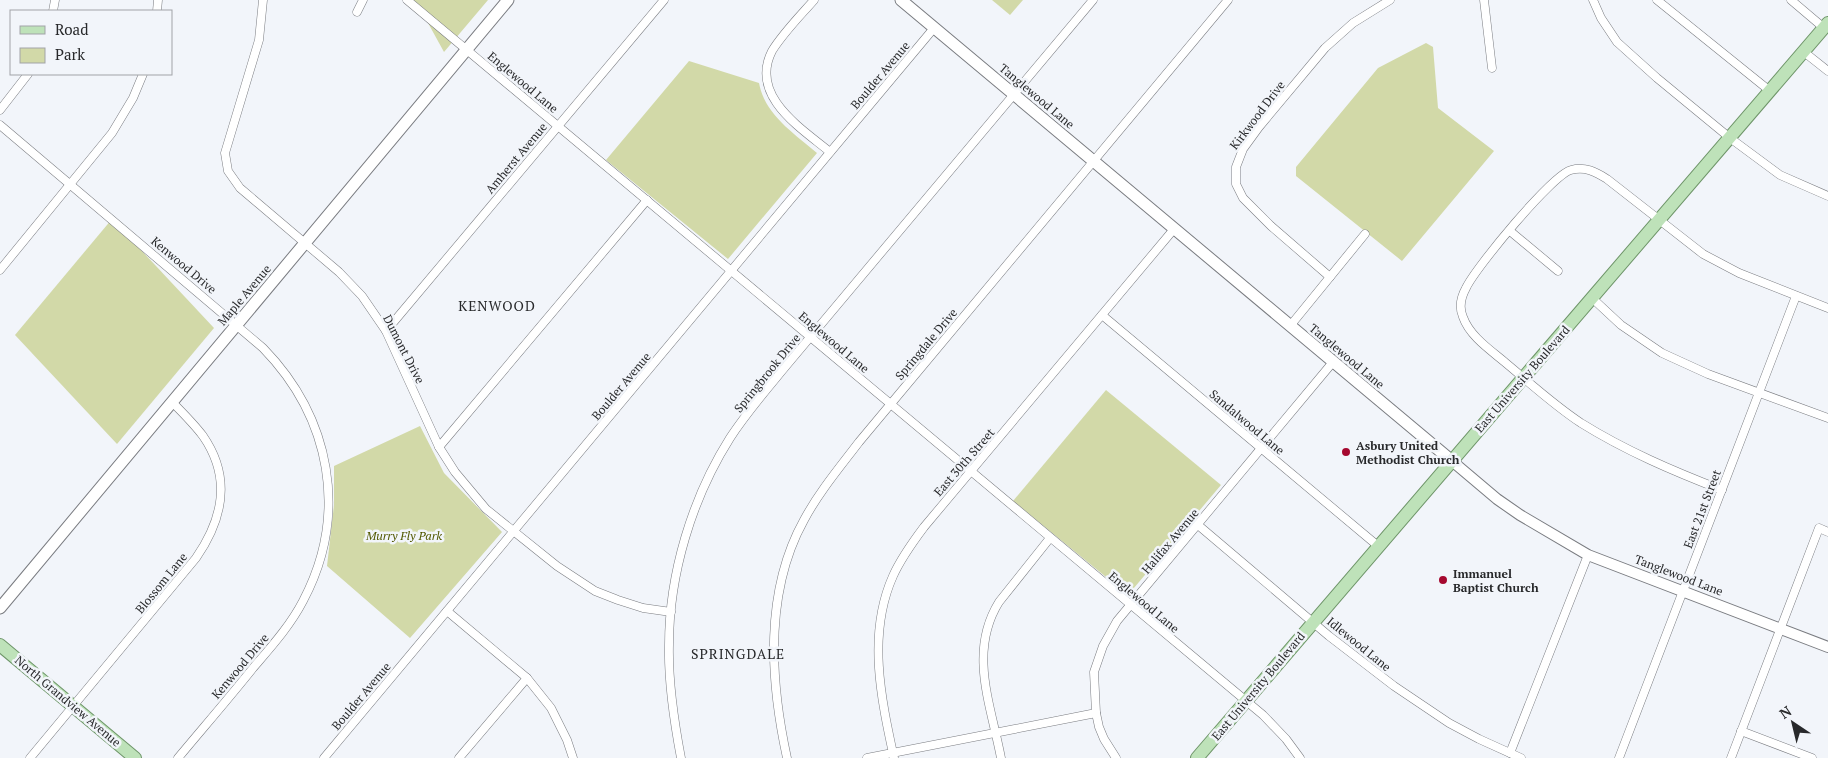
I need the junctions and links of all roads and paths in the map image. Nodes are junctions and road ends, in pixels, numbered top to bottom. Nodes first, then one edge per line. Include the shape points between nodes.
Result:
1 (263, 0) edge
2 (363, 0) edge
3 (407, 0) edge
4 (508, 0) edge
5 (664, 0) edge
6 (814, 0) edge
7 (901, 0) edge
8 (1093, 0) edge
9 (1228, 0) edge
10 (1390, 0) edge
11 (1484, 0) edge
12 (1593, 0) edge
13 (1657, 0) edge
14 (1791, 0) edge
15 (357, 12) dead end
16 (1826, 26) edge
17 (934, 28) junction
18 (467, 49) junction
19 (1804, 52) junction
20 (1492, 68) dead end
21 (1828, 71) edge
22 (27, 75) edge
23 (143, 75) edge
24 (1770, 91) junction
25 (1014, 94) junction
26 (0, 110) edge
27 (0, 125) edge
28 (559, 126) junction
29 (1730, 138) junction
30 (830, 152) junction
31 (1094, 161) junction
32 (71, 185) junction
33 (1828, 196) edge
34 (647, 200) junction
35 (1659, 220) junction
36 (1174, 228) junction
37 (1510, 230) junction
38 (1365, 234) dead end
39 (304, 244) junction
40 (0, 270) edge
41 (731, 271) junction
42 (1558, 271) dead end
43 (1330, 277) junction
44 (1796, 296) junction
45 (1592, 298) junction
46 (1828, 308) edge
47 (1102, 315) junction
48 (237, 324) junction
49 (1290, 326) junction
50 (386, 331) junction
51 (811, 337) junction
52 (1333, 362) junction
53 (1523, 378) junction
54 (1759, 392) junction
55 (172, 402) junction
56 (891, 404) junction
57 (1828, 418) edge
58 (439, 447) junction
59 (1261, 448) junction
60 (1452, 461) junction
61 (972, 472) junction
62 (1722, 490) junction
63 (1198, 525) junction
64 (514, 531) junction
65 (1828, 532) edge
66 (1050, 538) junction
67 (1378, 546) junction
68 (1588, 555) junction
69 (1683, 591) junction
70 (1131, 606) junction
71 (0, 608) edge
72 (447, 611) junction
73 (671, 612) junction
74 (1313, 622) junction
75 (1780, 628) junction
76 (0, 645) edge
77 (1828, 647) edge
78 (527, 678) junction
79 (1246, 702) junction
80 (73, 706) junction
81 (1096, 713) junction
82 (1742, 731) junction
83 (996, 733) junction
84 (1510, 753) junction
85 (893, 756) edge
86 (30, 758) edge
87 (135, 758) edge
88 (178, 758) edge
89 (324, 758) edge
90 (460, 758) edge
91 (573, 758) edge
92 (681, 758) edge
93 (788, 758) edge
94 (867, 758) edge
95 (1001, 758) edge
96 (1116, 758) edge
97 (1198, 758) edge
98 (1300, 758) edge
99 (1521, 758) edge
100 (1619, 758) edge
101 (1731, 758) edge
102 (1812, 758) edge

1 - 39 street, Dumont Drive via 258,40 227,143 225,162 240,188
2 - 15 street
3 - 18 street, Englewood Lane
4 - 18 main road, Maple Avenue
5 - 28 street, Amherst Avenue
6 - 30 street via 774,49 767,65 767,84 783,112
7 - 17 main road, Tanglewood Lane
8 - 25 street, Springbrook Drive
9 - 31 street, Springdale Drive
10 - 43 street, Kirkwood Drive via 1353,23 1325,48 1259,127 1243,149 1236,167 1236,184 1243,198
11 - 20 street
12 - 29 street via 1617,42
13 - 24 street
14 - 16 street
16 - 19 main road, East University Boulevard
17 - 25 main road, Tanglewood Lane
17 - 30 street, Boulder Avenue
18 - 28 street, Englewood Lane
18 - 39 main road, Maple Avenue
19 - 21 street
19 - 24 main road, East University Boulevard
22 - 26 street
23 - 32 street via 117,125
24 - 29 main road, East University Boulevard
25 - 31 main road, Tanglewood Lane
25 - 51 street, Springbrook Drive
27 - 32 street, Kenwood Drive
28 - 34 street, Englewood Lane
28 - 50 street, Amherst Avenue
29 - 33 street via 1780,175
29 - 35 main road, East University Boulevard
30 - 41 street, Boulder Avenue
31 - 36 main road, Tanglewood Lane
31 - 56 street, Springdale Drive
32 - 40 street
32 - 48 street, Kenwood Drive
34 - 41 street, Englewood Lane
34 - 58 street
35 - 37 street via 1607,179 1596,172 1580,169 1559,177
35 - 44 street via 1703,254
35 - 45 main road, East University Boulevard
36 - 47 street, East 30th Street
36 - 49 main road, Tanglewood Lane
37 - 42 street
37 - 53 street via 1466,288 1461,311 1474,334
38 - 43 street
39 - 48 main road, Maple Avenue
39 - 50 street, Dumont Drive via 362,296
41 - 51 street, Englewood Lane
41 - 64 street, Boulder Avenue
43 - 49 street
44 - 46 street
44 - 54 street, East 21st Street
45 - 53 main road, East University Boulevard
45 - 54 street via 1621,325 1662,354
47 - 59 street, Sandalwood Lane
47 - 61 street, East 30th Street
48 - 55 main road, Maple Avenue
48 - 88 street, Kenwood Drive via 284,370 312,418 327,476 327,529 311,584 292,619
49 - 52 main road, Tanglewood Lane
50 - 58 street, Dumont Drive
51 - 56 street, Englewood Lane
51 - 73 street, Springbrook Drive via 736,429 720,454 689,524
52 - 59 street, Halifax Avenue
52 - 60 main road, Tanglewood Lane
53 - 60 main road, East University Boulevard
53 - 62 street via 1580,422 1607,438 1665,467
54 - 57 street
54 - 62 street, East 21st Street
55 - 71 main road, Maple Avenue
55 - 80 street, Blossom Lane via 204,437 215,458 221,491 217,522 196,558
56 - 61 street, Englewood Lane
56 - 93 street, Springdale Drive via 816,499 789,553 778,598 773,653 777,704
58 - 64 street, Dumont Drive via 486,509
59 - 63 street, Halifax Avenue
59 - 67 street, Sandalwood Lane
60 - 67 main road, East University Boulevard
60 - 68 street, Tanglewood Lane via 1497,499
61 - 66 street, Englewood Lane
61 - 85 street, East 30th Street via 910,545 887,592 879,630 878,662
62 - 69 street, East 21st Street
63 - 70 street, Halifax Avenue
63 - 74 street, Idlewood Lane
64 - 72 street, Boulder Avenue
64 - 73 street, Dumont Drive via 557,566 596,591 643,608
65 - 75 street via 1819,528
66 - 70 street, Englewood Lane
66 - 83 street via 998,602 985,634 982,659
67 - 74 main road, East University Boulevard
68 - 69 street, Tanglewood Lane
68 - 84 street
69 - 75 street, Tanglewood Lane
69 - 100 street, East 21st Street
70 - 79 street, Englewood Lane
70 - 81 street, Halifax Avenue via 1108,638 1094,672
72 - 78 street
72 - 89 street, Boulder Avenue
73 - 92 street, Springbrook Drive via 670,677
74 - 79 main road, East University Boulevard
74 - 84 street, Idlewood Lane via 1370,669 1421,705
75 - 77 street, Tanglewood Lane
75 - 82 street
76 - 80 main road, North Grandview Avenue
78 - 90 street
78 - 91 street via 554,714
79 - 97 main road, East University Boulevard
79 - 98 street, Englewood Lane via 1263,715
80 - 86 street, Blossom Lane
80 - 87 main road, North Grandview Avenue
81 - 83 street
81 - 96 street, Halifax Avenue via 1104,739
82 - 101 street
82 - 102 street
83 - 85 street
83 - 95 street
84 - 99 street, Idlewood Lane
85 - 94 street

